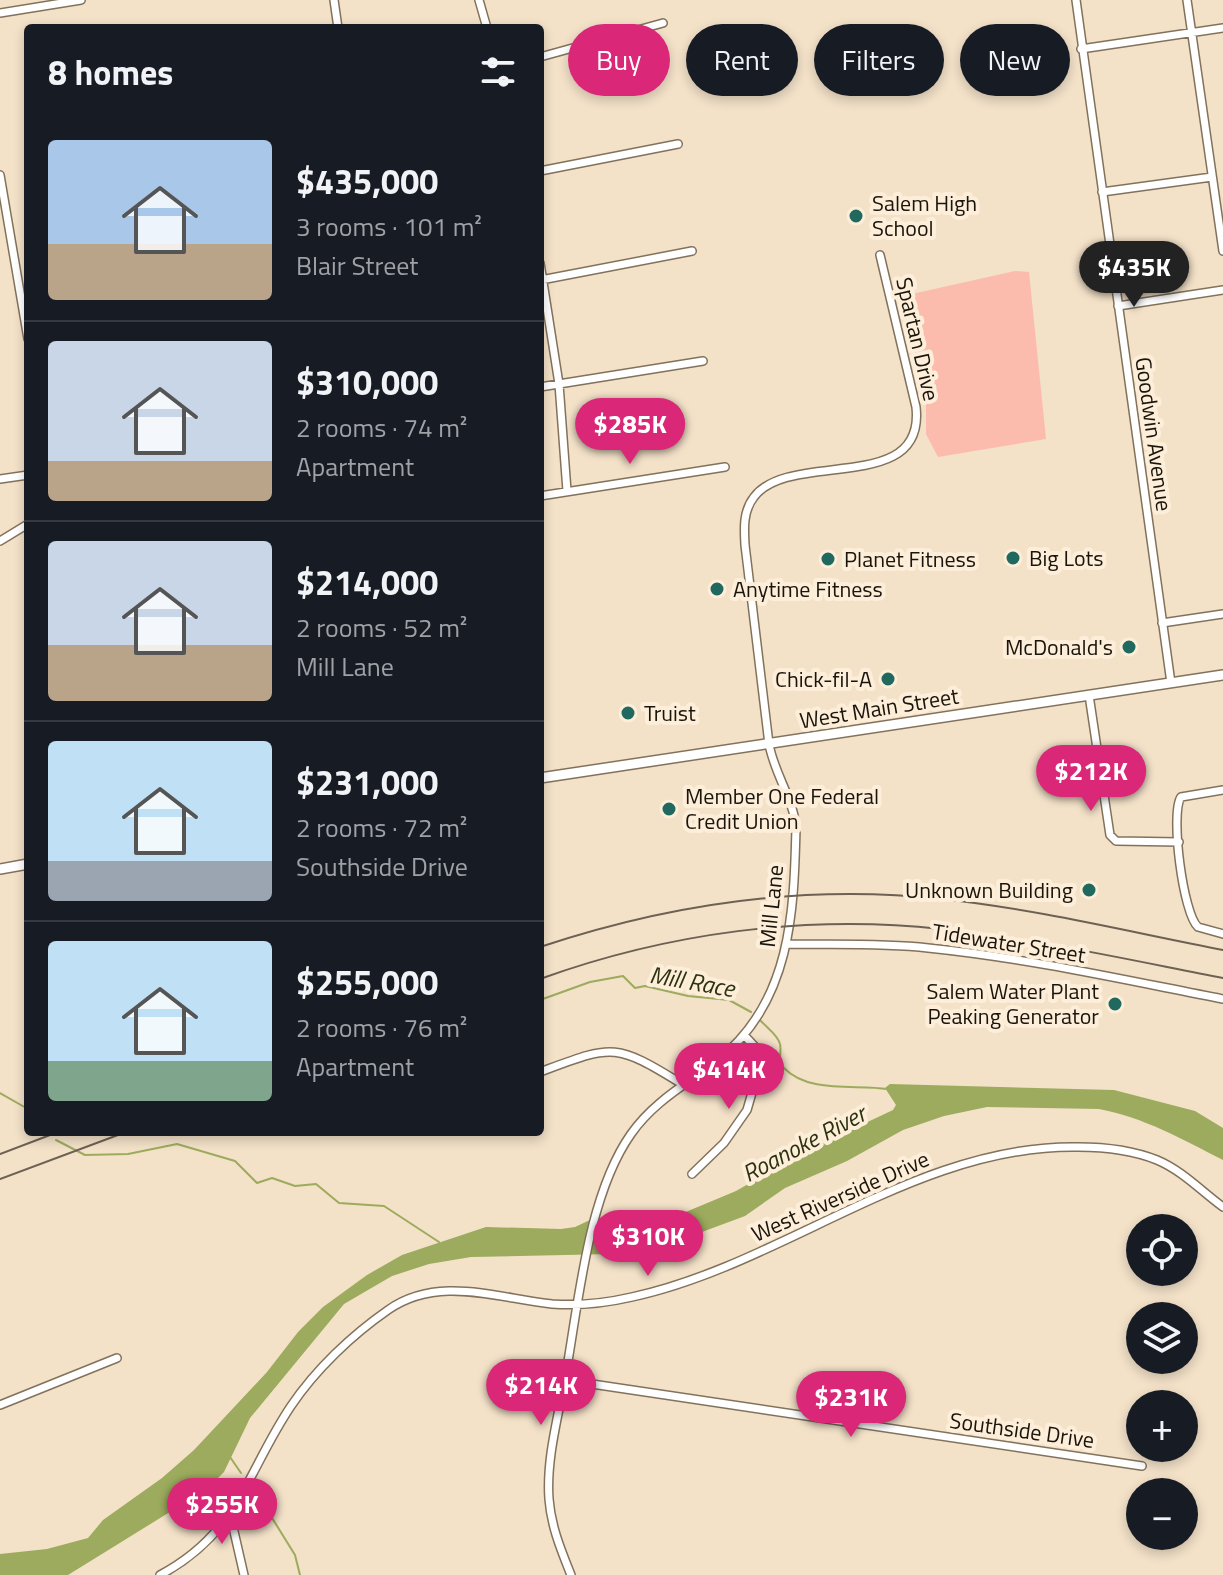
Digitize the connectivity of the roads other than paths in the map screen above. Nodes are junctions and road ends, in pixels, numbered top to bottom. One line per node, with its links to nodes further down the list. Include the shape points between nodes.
1 (81, 0): 6 (street)
2 (334, 0): 8 (street)
3 (479, 0): 9 (street)
4 (1076, 0): 12 (street, Goodwin Avenue)
5 (1187, 0): 11 (street)
6 (0, 13)
7 (663, 23): 13 (street)
8 (337, 24)
9 (486, 24)
10 (1223, 28): 11 (street)
11 (1192, 32): 12 (street); 17 (street)
12 (1081, 49): 18 (street, Goodwin Avenue)
13 (544, 56)
14 (678, 144): 15 (street)
15 (544, 170)
16 (0, 175): 19 (street)
17 (1212, 177): 18 (street); 22 (street)
18 (1102, 192): 27 (street, Goodwin Avenue)
19 (11, 244): 20 (street); 28 (street)
20 (0, 246)
21 (692, 251): 24 (street)
22 (1223, 251)
23 (880, 255): 44 (street, Spartan Drive, via 916,407 914,433 903,449 882,461 771,483 754,496 746,513 746,558)
24 (544, 280)
25 (1223, 290): 27 (street)
26 (544, 292): 30 (street)
27 (1118, 306): 40 (street, Goodwin Avenue)
28 (24, 317)
29 (703, 361): 30 (street)
30 (559, 384): 31 (street); 35 (street)
31 (544, 386)
32 (725, 467): 35 (street)
33 (24, 476): 34 (street)
34 (0, 479)
35 (567, 491): 36 (street)
36 (544, 495)
37 (24, 526): 38 (street)
38 (0, 541)
39 (1223, 614): 40 (street)
40 (1162, 623): 42 (street, Goodwin Avenue)
41 (1223, 675): 42 (main road, West Main Street)
42 (1171, 683): 43 (main road, West Main Street)
43 (1089, 695): 44 (main road, West Main Street); 47 (street, via 1110,835 1116,841)
44 (769, 744): 45 (main road, West Main Street); 51 (street, Mill Lane, via 796,827)
45 (544, 777)
46 (1223, 790): 47 (street, via 1179,799)
47 (1179, 842): 50 (street, via 1192,921)
48 (24, 865): 49 (main road)
49 (0, 869)
50 (1223, 934)
51 (787, 944): 52 (street, Tidewater Street, via 969,953); 53 (street, Mill Lane, via 774,988)
52 (1223, 999)
53 (744, 1035): 55 (street, Mill Lane); 56 (street, via 757,1049 760,1065 747,1110)
54 (544, 1070): 55 (street, via 612,1050)
55 (682, 1084): 58 (street, Mill Lane, via 652,1108 612,1168)
56 (692, 1174)
57 (1223, 1207): 58 (street, West Riverside Drive, via 1180,1173 1141,1155 1086,1147 1034,1149 943,1171 683,1283 632,1298)
58 (578, 1305): 60 (street, Mill Lane); 63 (street, West Riverside Drive, via 446,1290 400,1303 302,1390)
59 (117, 1358): 61 (street)
60 (565, 1380): 62 (street, Southside Drive); 66 (street, Mill Lane, via 549,1497)
61 (0, 1405)
62 (1142, 1466)
63 (230, 1514): 64 (street, West Riverside Drive, via 200,1549); 65 (street)
64 (160, 1575)
65 (244, 1575)
66 (571, 1575)

